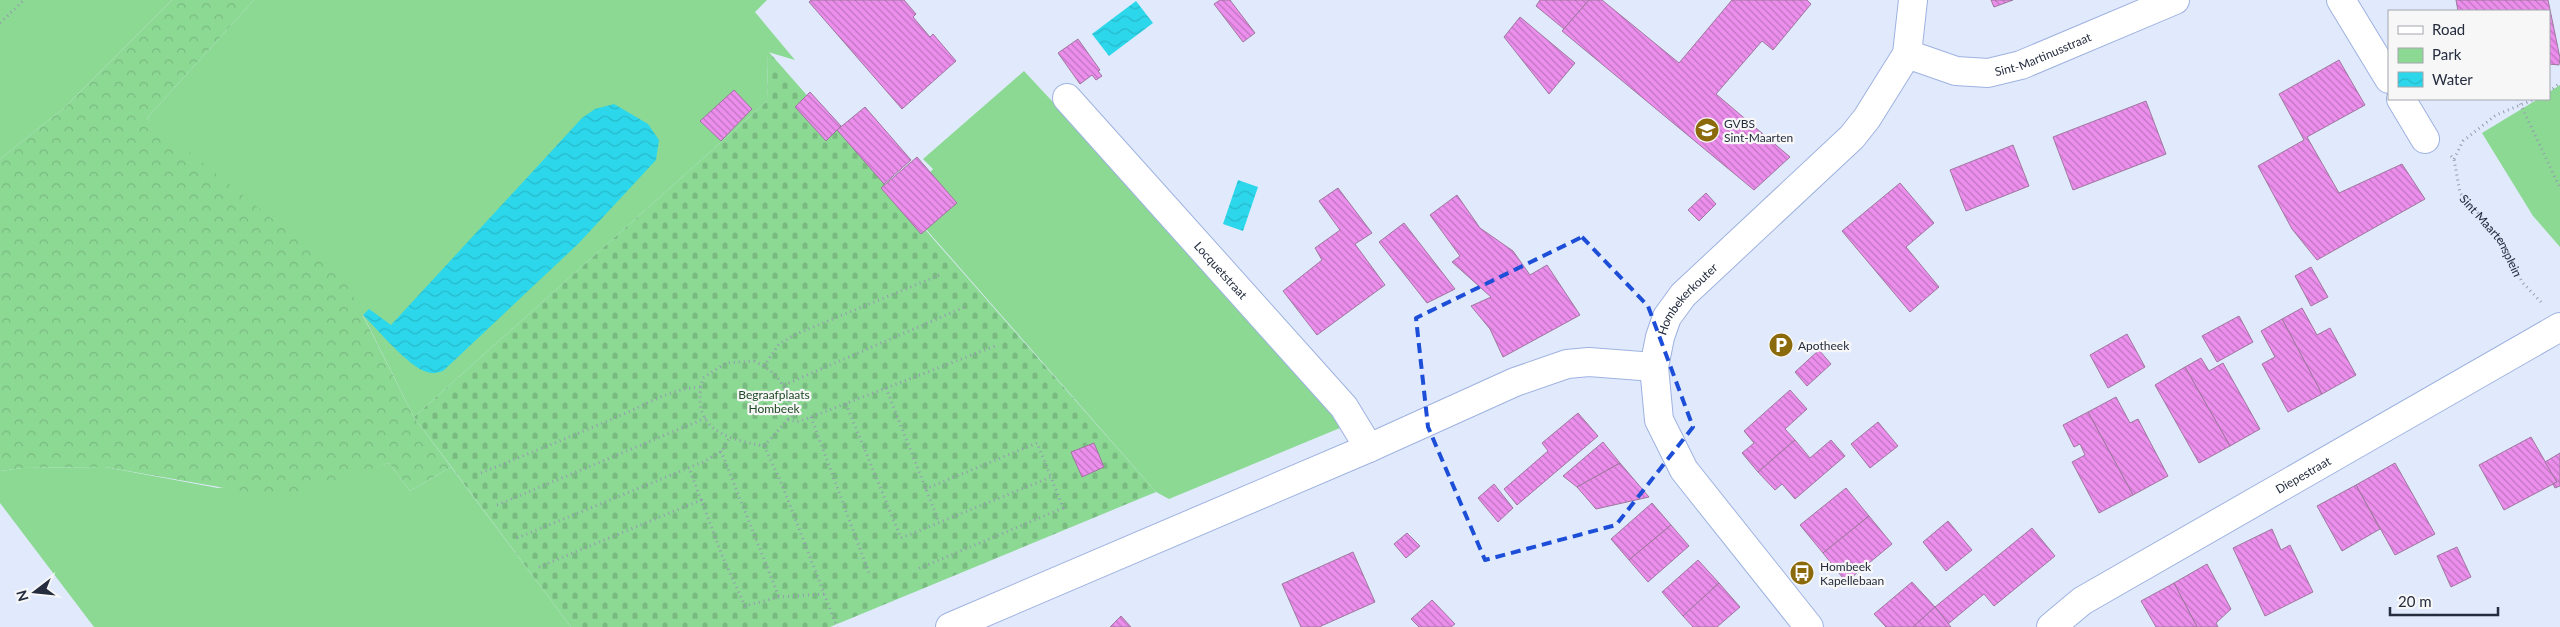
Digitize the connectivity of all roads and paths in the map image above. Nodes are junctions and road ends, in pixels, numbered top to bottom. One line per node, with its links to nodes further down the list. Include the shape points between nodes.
1 (24, 0): 5 (path)
2 (1913, 0): 6 (street, Hombekerkouter)
3 (2175, 0): 6 (street, Sint-Martinusstraat, via 2022,65 1988,73 1956,71)
4 (2341, 0): 7 (street)
5 (0, 23)
6 (1907, 54): 23 (street, Hombekerkouter, via 1852,137 1683,295 1667,317)
7 (2388, 77)
8 (2560, 83): 9 (path)
9 (2550, 91)
10 (1067, 98): 33 (street, Locquetstraat, via 1344,407)
11 (2401, 100): 15 (street)
12 (2518, 100): 14 (path)
13 (2534, 100): 14 (path)
14 (2520, 107): 16 (path, via 2496,116 2463,141); 17 (path)
15 (2425, 139): 16 (path)
16 (2454, 159): 20 (path, Sint Maartensplein, via 2460,193 2502,240 2522,282)
17 (2560, 188)
18 (942, 274): 22 (path, via 794,335 779,344)
19 (968, 306): 24 (path)
20 (2554, 318): 52 (street, Diepestraat, via 2082,601)
21 (995, 346): 26 (path)
22 (764, 366): 24 (path, via 772,369); 25 (path, via 754,361 726,363 703,378)
23 (1654, 367): 33 (street, via 1589,362 1567,364 1515,382); 51 (street, Hombekerkouter, via 1659,420 1684,470)
24 (784, 385): 30 (path, via 792,415)
25 (701, 387): 29 (path, via 698,396); 36 (path, via 683,388)
26 (886, 388): 27 (path); 38 (path)
27 (846, 404): 28 (path); 41 (path, via 901,538)
28 (811, 417): 30 (path, via 797,422); 45 (path)
29 (706, 418): 31 (path, via 716,432); 40 (path)
30 (788, 419): 32 (path)
31 (730, 438): 32 (path); 34 (path)
32 (764, 446): 46 (path, via 782,482)
33 (1369, 448): 48 (street)
34 (721, 451): 35 (path); 47 (path)
35 (689, 468): 39 (path); 42 (path)
36 (481, 472)
37 (1051, 476): 38 (path, via 1037,443); 41 (path); 44 (path, via 1063,508)
38 (925, 489): 41 (path)
39 (700, 499): 43 (path); 47 (path, via 745,606)
40 (497, 505)
41 (939, 522)
42 (517, 538)
43 (539, 567)
44 (918, 569)
45 (869, 573)
46 (826, 594): 47 (path); 49 (path)
47 (779, 597)
48 (1001, 618): 50 (street)
49 (837, 627)
50 (950, 627)
51 (1809, 627)
52 (2051, 627)

